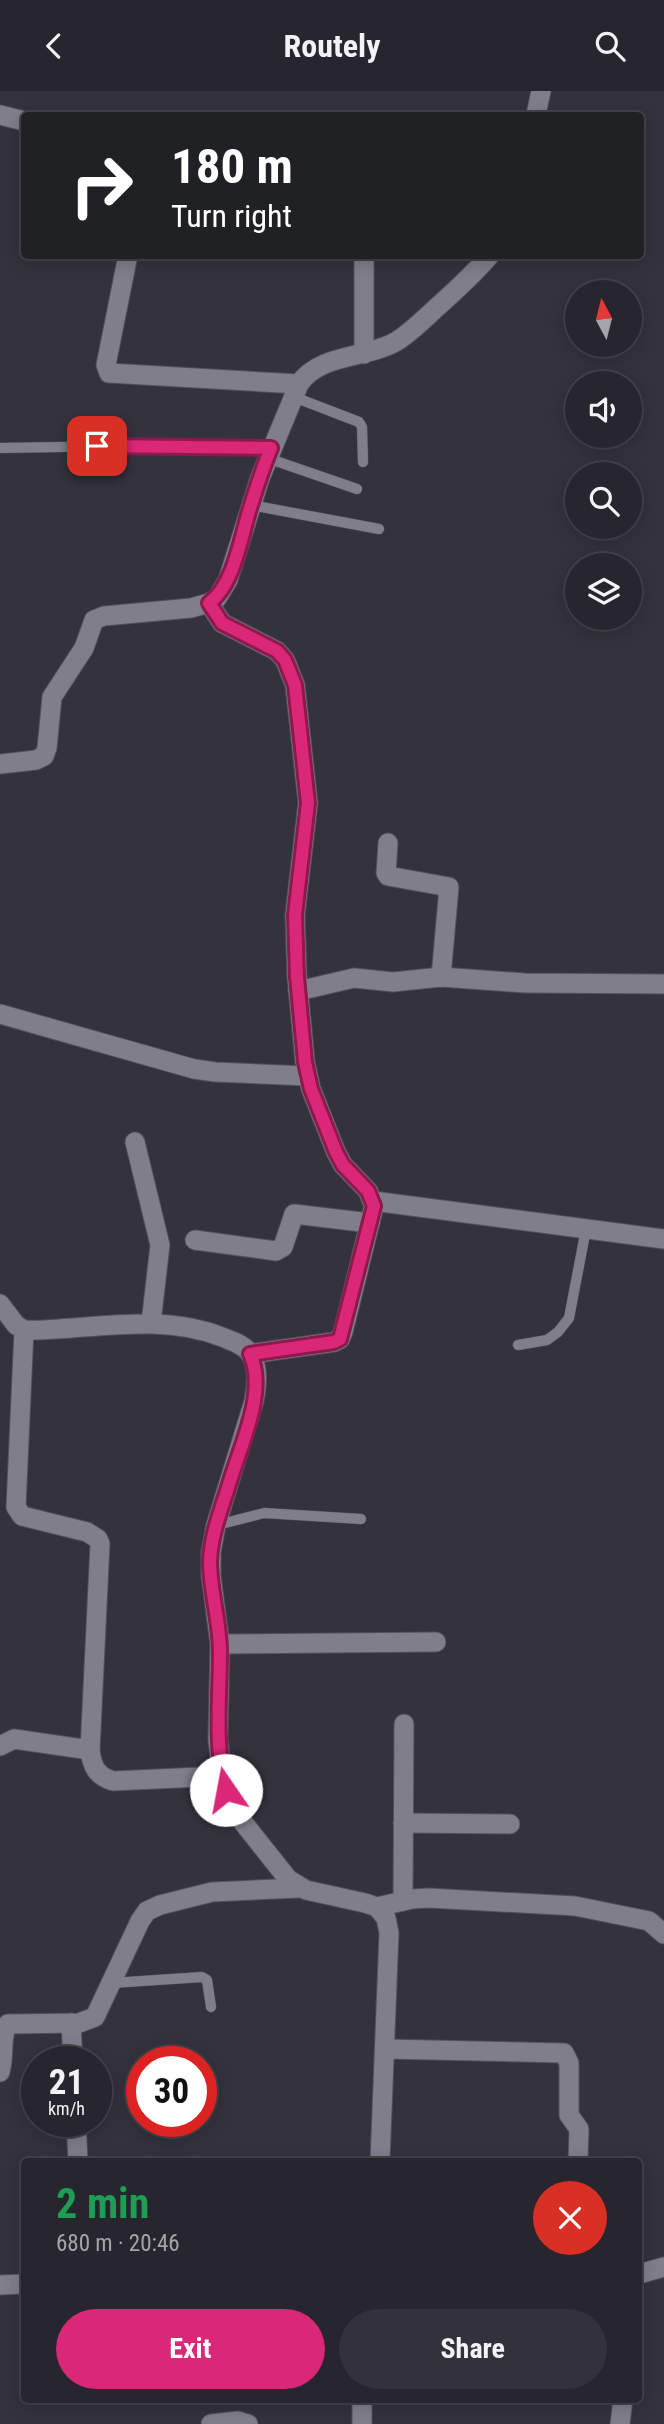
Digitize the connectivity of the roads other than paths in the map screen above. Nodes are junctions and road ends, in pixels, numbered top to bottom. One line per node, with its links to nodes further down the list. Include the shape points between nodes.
1 (541, 91): 2 (street)
2 (537, 112)
3 (0, 115): 4 (street)
4 (21, 120)
5 (127, 259): 9 (street, via 106,365 109,373)
6 (364, 259): 8 (street)
7 (485, 259): 8 (street, via 407,335)
8 (364, 354): 9 (street, via 315,368)
9 (297, 391): 11 (street); 12 (lane, via 361,424)
10 (0, 449): 11 (lane, via 110,446)
11 (269, 453): 13 (lane); 14 (street)
12 (363, 462)
13 (357, 489)
14 (251, 504): 15 (lane); 16 (street, via 228,580)
15 (379, 529)
16 (209, 603): 17 (street, via 94,620 83,648 52,697 44,757); 21 (street, via 222,623 277,651 295,685 308,811 296,891)
17 (0, 764)
18 (388, 843): 19 (street, via 388,876 449,887)
19 (440, 977): 20 (street); 21 (street, via 393,982 354,978)
20 (664, 984)
21 (298, 991): 23 (street)
22 (0, 1014): 23 (street, via 194,1069)
23 (307, 1076): 25 (street, via 336,1152)
24 (135, 1142): 31 (street, via 160,1245)
25 (373, 1201): 26 (street); 27 (street)
26 (370, 1223): 29 (street, via 294,1214 283,1248 276,1251); 34 (street, via 340,1339)
27 (586, 1229): 28 (street); 33 (lane, via 569,1318 547,1340)
28 (664, 1239)
29 (195, 1240)
30 (0, 1304): 32 (street)
31 (151, 1323): 32 (street); 34 (street, via 216,1334)
32 (24, 1330): 41 (street, via 16,1507 29,1519 93,1534 101,1550)
33 (518, 1345)
34 (250, 1354): 36 (street, via 256,1373 254,1401)
35 (361, 1519): 36 (lane, via 264,1513)
36 (216, 1525): 38 (street, via 210,1563)
37 (436, 1641): 38 (street)
38 (220, 1644): 42 (street)
39 (404, 1724): 43 (street)
40 (0, 1746): 41 (street, via 14,1739)
41 (90, 1750): 42 (street, via 95,1771 113,1781)
42 (222, 1776): 45 (street, via 238,1816)
43 (403, 1823): 44 (street); 46 (street)
44 (510, 1824)
45 (299, 1888): 47 (street); 49 (street, via 225,1890 153,1908 140,1921)
46 (403, 1901): 47 (street); 48 (street, via 429,1898 575,1906 643,1919)
47 (377, 1907): 53 (street, via 386,1918 389,1933)
48 (664, 1934)
49 (112, 1983): 50 (lane, via 202,1976 207,1980); 51 (street, via 95,2017)
50 (211, 2007)
51 (71, 2023): 52 (street); 54 (street, via 8,2024 0,2036)
52 (72, 2046)
53 (384, 2049): 57 (street); 58 (street, via 564,2053 569,2063 569,2115 579,2129)
54 (0, 2072)
55 (77, 2137): 56 (street)
56 (78, 2158)
57 (380, 2158)
58 (578, 2158)
59 (664, 2267): 60 (street)
60 (642, 2276)
61 (21, 2284): 62 (street)
62 (0, 2285)
63 (362, 2403): 67 (street)
64 (623, 2403): 68 (street)
65 (211, 2424): 66 (street)
66 (248, 2424)
67 (362, 2424)
68 (620, 2424)

